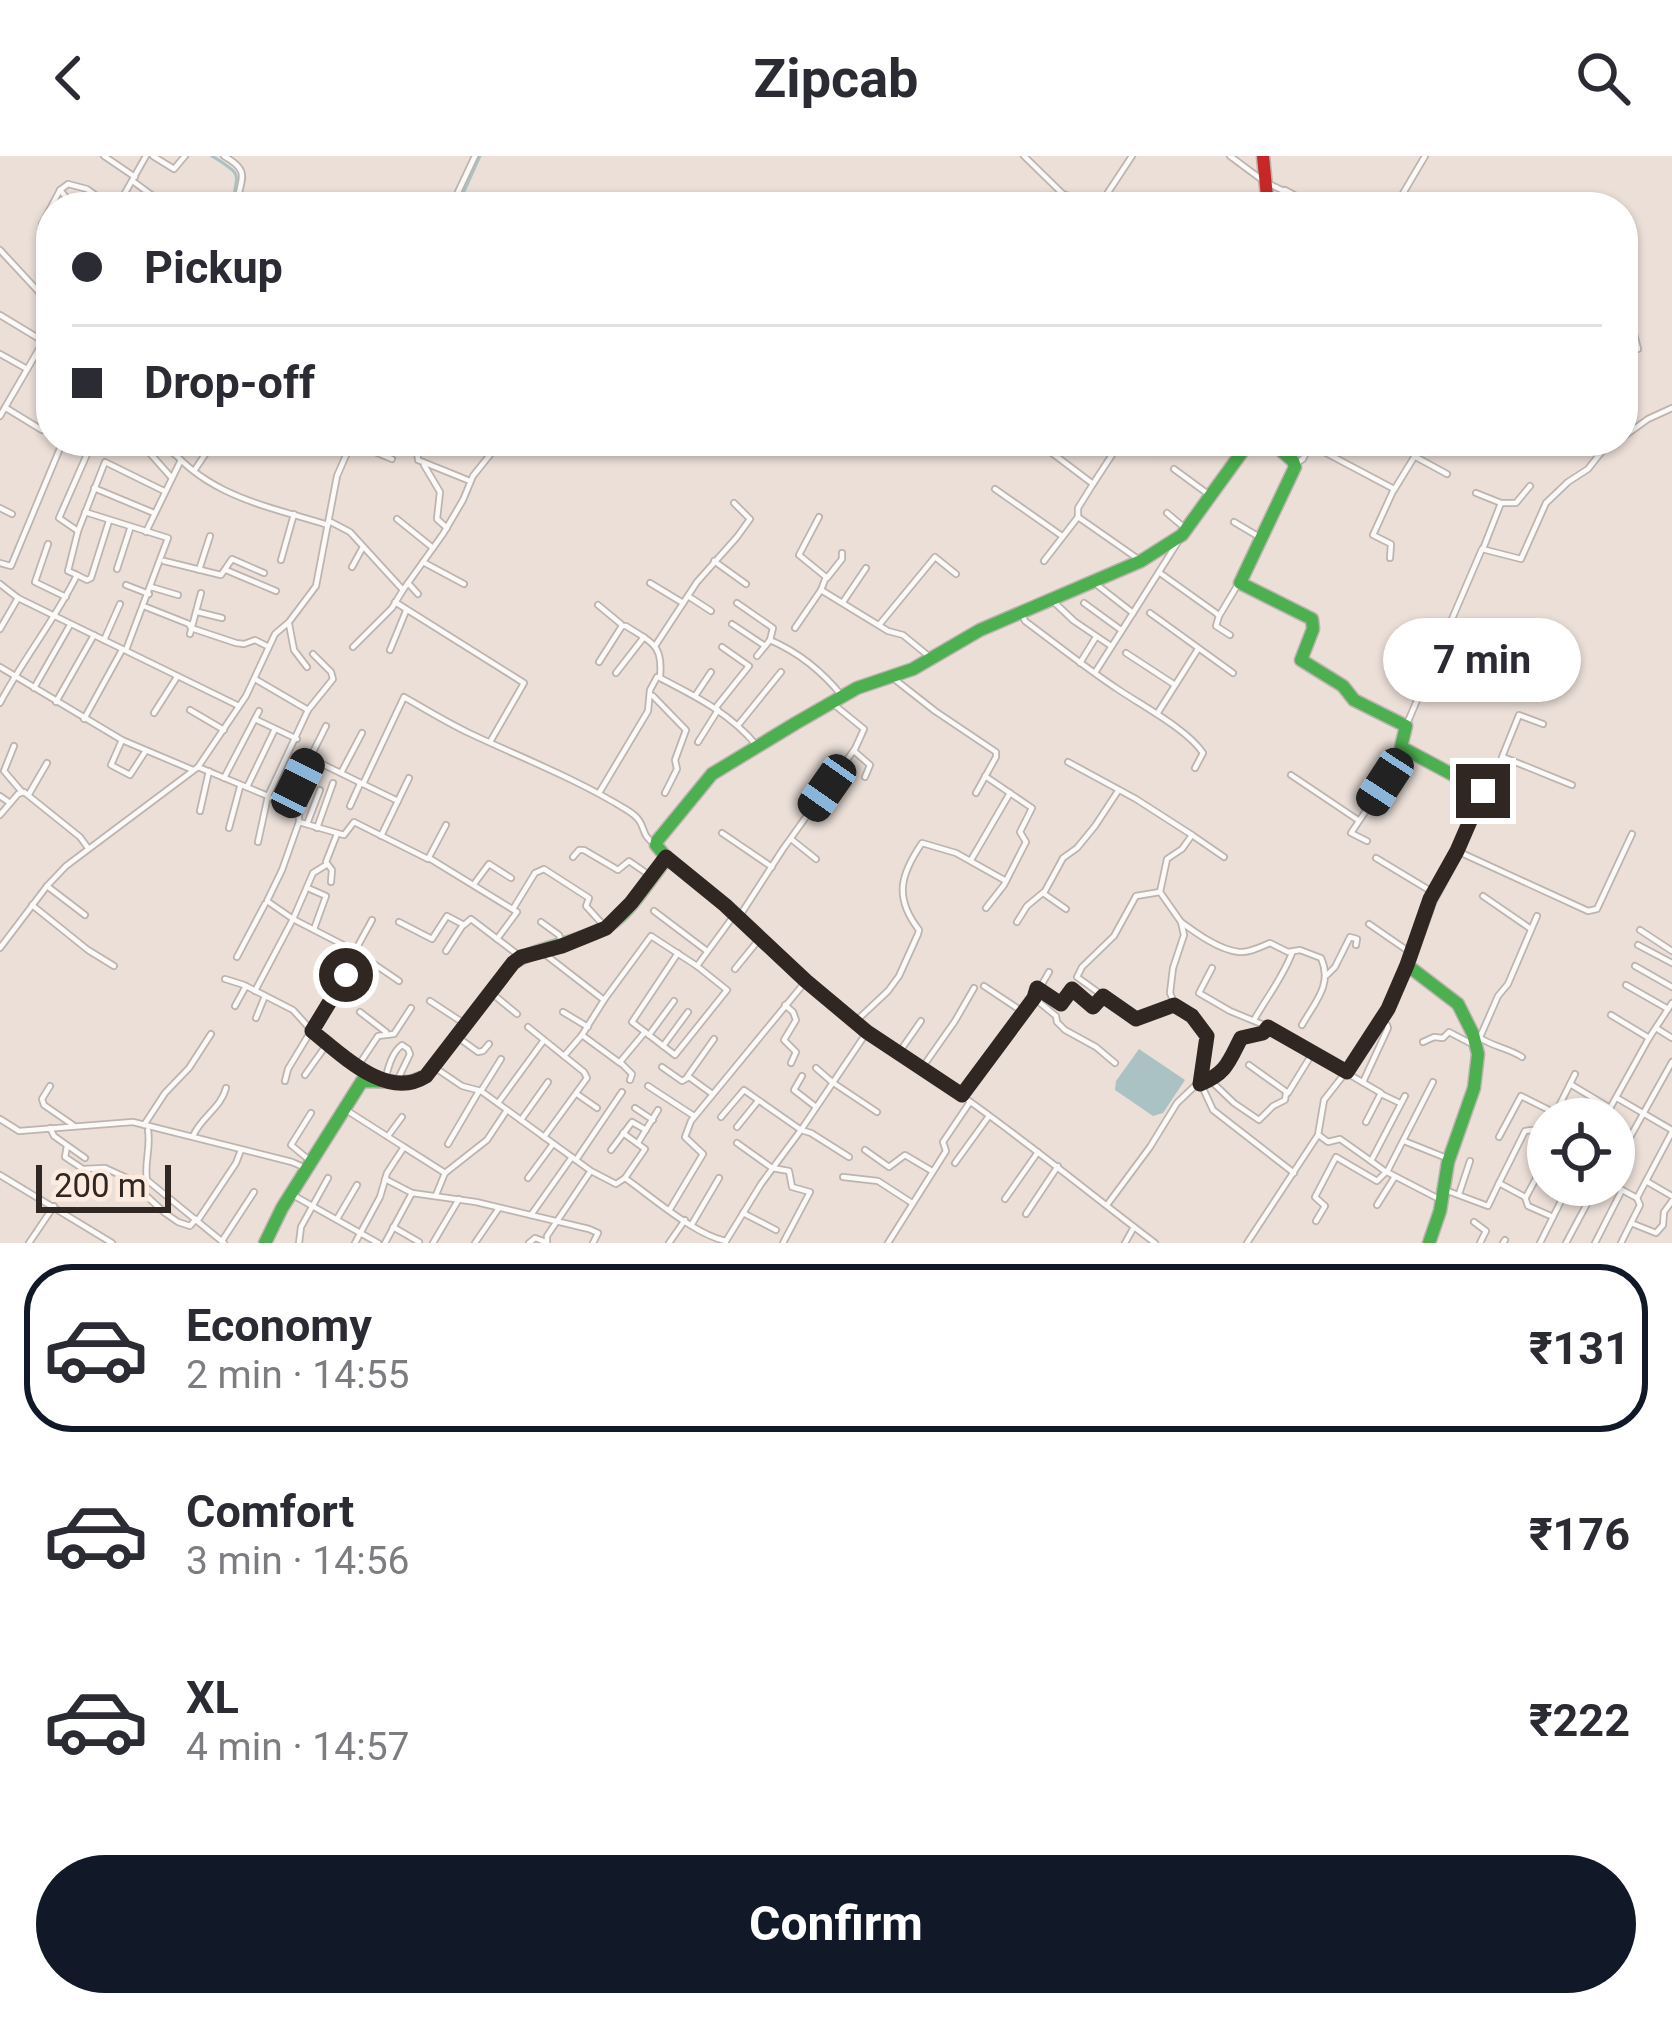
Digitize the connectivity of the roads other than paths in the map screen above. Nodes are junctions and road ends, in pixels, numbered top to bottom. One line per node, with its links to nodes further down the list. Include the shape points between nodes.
1 (104, 156): 11 (street)
2 (150, 156): 3 (street, via 174,170); 11 (street)
3 (185, 156)
4 (224, 156): 18 (street, via 242,172)
5 (475, 156): 19 (street)
6 (1024, 156): 20 (street)
7 (1132, 156): 21 (street)
8 (1230, 156): 12 (street)
9 (1263, 156): 12 (street)
10 (1425, 156): 23 (street)
11 (134, 179): 16 (street); 17 (street)
12 (1265, 182): 14 (street); 22 (street)
13 (60, 190): 15 (street, via 68,184)
14 (1284, 191)
15 (91, 192)
16 (125, 192)
17 (150, 192)
18 (241, 192)
19 (458, 192)
20 (1062, 192)
21 (1108, 192)
22 (1266, 192)
23 (1404, 192)
24 (0, 250): 25 (street)
25 (36, 291)
26 (0, 315): 27 (street)
27 (36, 337)
28 (36, 353): 30 (street)
29 (0, 354): 30 (street)
30 (27, 369): 32 (street)
31 (0, 393): 32 (street)
32 (10, 399): 33 (street)
33 (5, 407): 35 (street); 36 (street)
34 (1672, 408): 37 (street)
35 (0, 416)
36 (36, 426)
37 (1638, 426)
38 (57, 456): 106 (street, via 11,566)
39 (86, 456): 88 (street, via 59,518)
40 (152, 456): 62 (street)
41 (176, 456): 56 (street)
42 (204, 456): 60 (street)
43 (346, 456): 84 (street)
44 (383, 456): 55 (street)
45 (418, 456): 57 (street)
46 (489, 456): 63 (street)
47 (1055, 456): 64 (street)
48 (1112, 456): 64 (street)
49 (1239, 456): 71 (street)
50 (1286, 456): 58 (street)
51 (1304, 456): 58 (street)
52 (1333, 456): 69 (street)
53 (1414, 456): 61 (street); 69 (street)
54 (1598, 456): 97 (street, via 1546,503 1521,560)
55 (392, 459)
56 (180, 461): 60 (street); 62 (street)
57 (423, 463): 63 (street); 87 (street, via 440,492 436,519)
58 (1295, 464): 93 (street)
59 (1174, 470): 71 (street)
60 (193, 472): 79 (street, via 246,501)
61 (1447, 474)
62 (171, 477): 68 (street)
63 (470, 481): 87 (street)
64 (1094, 484): 81 (street)
65 (1530, 486): 73 (street, via 1516,503)
66 (94, 488): 68 (street, via 107,461); 75 (street); 76 (street)
67 (995, 489): 92 (street)
68 (164, 490): 76 (street)
69 (1394, 490): 99 (street, via 1373,534 1390,544)
70 (1476, 493): 73 (street)
71 (1211, 496): 90 (street)
72 (734, 503): 102 (street, via 750,519)
73 (1501, 503): 97 (street)
74 (0, 508): 78 (street)
75 (85, 512): 83 (street); 88 (street)
76 (154, 513): 89 (street)
77 (1167, 513): 90 (street)
78 (11, 514)
79 (294, 514): 84 (street); 101 (street)
80 (819, 517): 116 (street, via 799,555)
81 (1078, 517): 92 (street); 104 (street)
82 (397, 519): 96 (street)
83 (110, 521): 86 (street); 115 (street, via 91,578)
84 (329, 523): 95 (street, via 344,526); 153 (street, via 316,586)
85 (1234, 523): 93 (street)
86 (130, 528): 89 (street); 109 (street)
87 (447, 528): 96 (street)
88 (78, 531): 115 (street, via 68,571)
89 (146, 532): 100 (street, via 168,538)
90 (1184, 532): 104 (street); 113 (street)
91 (210, 536): 110 (street)
92 (1062, 536): 103 (street)
93 (1261, 538): 118 (street)
94 (48, 544): 133 (street, via 35,582)
95 (363, 547): 107 (street); 126 (street)
96 (433, 548): 105 (street)
97 (1483, 549): 212 (street)
98 (842, 553): 116 (street)
99 (1390, 558)
100 (162, 560): 110 (street); 125 (street)
101 (281, 560)
102 (714, 561): 124 (street); 132 (street)
103 (1044, 561)
104 (1141, 561): 117 (street)
105 (423, 562): 119 (street); 123 (street)
106 (0, 563)
107 (352, 567)
108 (866, 568): 137 (street)
109 (117, 569)
110 (199, 570): 111 (street)
111 (226, 570): 112 (street, via 232,559); 128 (street)
112 (264, 573)
113 (1160, 573): 148 (street); 151 (street)
114 (956, 574): 157 (street, via 935,556)
115 (77, 575): 133 (street)
116 (827, 578): 127 (street)
117 (1092, 581): 135 (street); 148 (street)
118 (1240, 581): 151 (street); 212 (street, via 1313,622 1300,657 1305,663)
119 (408, 583): 126 (street); 130 (street)
120 (650, 583): 138 (street)
121 (0, 584): 134 (street)
122 (126, 584): 125 (street)
123 (464, 584)
124 (746, 584)
125 (150, 590): 131 (street); 143 (street)
126 (403, 590): 136 (street)
127 (821, 590): 137 (street); 158 (street)
128 (275, 591)
129 (201, 593): 145 (street)
130 (418, 594)
131 (178, 595)
132 (688, 596): 138 (street); 146 (street)
133 (66, 597): 150 (street)
134 (18, 598): 150 (street); 159 (street)
135 (1051, 598): 147 (street); 164 (street)
136 (395, 602): 144 (street); 171 (street)
137 (843, 602): 157 (street)
138 (683, 603): 169 (street)
139 (736, 603): 167 (street, via 772,628)
140 (1084, 603): 160 (street)
141 (120, 604): 166 (street)
142 (598, 604): 156 (street)
143 (144, 606): 161 (street); 174 (street)
144 (406, 609): 175 (street); 218 (street, via 524,683)
145 (196, 611): 152 (street); 161 (street)
146 (711, 611)
147 (1021, 612): 179 (street); 181 (street)
148 (1133, 613): 160 (street)
149 (1150, 614): 173 (street)
150 (56, 616): 154 (street); 189 (street)
151 (1220, 616): 162 (street, via 1216,626)
152 (222, 618)
153 (289, 622): 168 (street); 183 (street, via 294,650)
154 (71, 623): 163 (street); 195 (street)
155 (732, 624): 167 (street)
156 (623, 626): 165 (street); 180 (street)
157 (880, 626): 179 (street)
158 (795, 628)
159 (0, 629)
160 (1121, 630): 170 (street)
161 (190, 631): 168 (street)
162 (1229, 634)
163 (94, 635): 166 (street); 198 (street)
164 (1096, 636): 170 (street); 181 (street)
165 (644, 637): 169 (street); 186 (street)
166 (104, 640): 174 (street)
167 (768, 643): 178 (street); 197 (street, via 813,665)
168 (267, 646): 193 (street)
169 (656, 646): 191 (street, via 663,662)
170 (1111, 646): 187 (street)
171 (353, 647)
172 (722, 647): 201 (street, via 749,666)
173 (1198, 649): 188 (street); 194 (street)
174 (124, 650): 190 (street); 207 (street)
175 (390, 650)
176 (1126, 652): 194 (street)
177 (314, 654): 203 (street, via 333,680)
178 (757, 656)
179 (931, 658): 192 (street)
180 (598, 662)
181 (1080, 663): 187 (street)
182 (0, 667): 189 (street)
183 (308, 668)
184 (712, 671): 196 (street)
185 (781, 672): 209 (street)
186 (616, 673)
187 (1094, 673): 206 (street)
188 (1233, 673)
189 (14, 676): 195 (street); 199 (street)
190 (177, 676): 200 (street); 205 (street)
191 (657, 677): 196 (street); 245 (street, via 648,711); 246 (street, via 652,696 686,730)
192 (893, 678): 197 (street); 234 (street, via 996,752)
193 (255, 679): 200 (street); 203 (street)
194 (1175, 685): 206 (street)
195 (34, 688): 198 (street)
196 (695, 695): 201 (street)
197 (837, 700): 221 (street); 223 (street, via 864,729)
198 (56, 701): 207 (street)
199 (0, 704)
200 (239, 706): 214 (street)
201 (717, 709): 209 (street); 219 (street)
202 (190, 710): 214 (street)
203 (308, 710): 216 (street)
204 (259, 711): 208 (street)
205 (154, 712)
206 (1157, 713): 230 (street, via 1203,750)
207 (84, 718): 217 (street)
208 (255, 719): 213 (street); 236 (street)
209 (739, 724): 221 (street)
210 (1543, 724): 226 (street, via 1519,715)
211 (326, 726): 225 (street)
212 (1406, 726): 222 (street)
213 (275, 729): 216 (street); 241 (street)
214 (224, 730): 229 (street)
215 (362, 733): 232 (street)
216 (297, 739): 251 (street)
217 (122, 740): 224 (street); 224 (street, via 111,765 128,776)
218 (490, 742): 239 (street, via 404,697); 245 (street)
219 (698, 742)
220 (14, 746): 244 (street, via 4,771)
221 (757, 746): 272 (street, via 708,777)
222 (1400, 746): 248 (street); 258 (street)
223 (854, 750): 235 (street, via 870,765); 269 (street)
224 (146, 751): 229 (street)
225 (310, 758): 232 (street); 255 (street)
226 (1502, 758): 240 (street); 248 (street)
227 (1068, 762): 243 (street)
228 (47, 763): 244 (street)
229 (196, 768): 231 (street); 273 (street)
230 (1195, 768)
231 (209, 771): 236 (street); 256 (street)
232 (341, 773): 239 (street)
233 (1292, 775): 258 (street)
234 (985, 776): 247 (street); 249 (street)
235 (865, 777)
236 (224, 778): 241 (street)
237 (409, 778): 252 (street)
238 (333, 783): 262 (street)
239 (362, 784): 252 (street); 254 (street)
240 (1572, 785)
241 (244, 786): 251 (street); 263 (street)
242 (320, 790): 260 (street)
243 (1118, 791): 268 (street); 292 (street)
244 (25, 793): 253 (street); 273 (street)
245 (599, 793): 272 (street, via 640,819)
246 (665, 793)
247 (976, 793)
248 (1483, 793): 274 (street)
249 (1011, 794): 281 (street); 286 (street, via 1032,808)
250 (0, 796): 253 (street)
251 (268, 796): 255 (street); 271 (street)
252 (398, 801): 267 (street)
253 (10, 803): 257 (street)
254 (350, 806)
255 (285, 808): 259 (street)
256 (200, 811)
257 (0, 815)
258 (1358, 820): 270 (street, via 1351,833)
259 (299, 822): 260 (street); 295 (street)
260 (307, 824): 262 (street)
261 (446, 826): 278 (street)
262 (316, 827): 265 (street)
263 (229, 828)
264 (722, 833): 283 (street)
265 (337, 834): 267 (street, via 354,822); 282 (street)
266 (1632, 835): 274 (street, via 1600,905 1588,911)
267 (382, 836): 278 (street)
268 (1192, 836): 275 (street); 291 (street, via 1168,857)
269 (791, 839): 280 (street); 283 (street)
270 (1367, 841)
271 (258, 842)
272 (656, 845): 277 (street)
273 (88, 848): 289 (street)
274 (1457, 851): 293 (street)
275 (1224, 856)
276 (573, 857): 284 (street, via 584,850 618,870 629,860)
277 (666, 857): 284 (street); 302 (street)
278 (429, 858): 288 (street)
279 (1376, 858): 293 (street)
280 (816, 860)
281 (971, 860): 286 (street); 372 (street, via 922,843 902,878 904,909 918,934 888,992)
282 (326, 866): 287 (street); 290 (street, via 313,872)
283 (772, 868): 302 (street)
284 (652, 877): 312 (street)
285 (511, 878): 288 (street, via 489,864)
286 (1006, 881): 297 (street)
287 (332, 882)
288 (474, 884): 298 (street)
289 (47, 886): 296 (street); 301 (street)
290 (308, 888): 304 (street); 313 (street, via 326,896)
291 (1160, 892): 309 (street); 353 (street, via 1136,896 1114,936 1082,967 1077,977)
292 (1042, 893): 299 (street); 308 (street)
293 (1434, 893): 332 (street)
294 (1483, 896): 314 (street)
295 (267, 902): 304 (street); 330 (street)
296 (32, 905): 317 (street); 334 (street)
297 (986, 908)
298 (513, 909): 312 (street, via 544,869 589,898 586,907); 318 (street)
299 (1066, 909)
300 (654, 911): 325 (street)
301 (85, 915)
302 (737, 915): 316 (street); 325 (street)
303 (1538, 916): 314 (street)
304 (293, 919): 313 (street); 350 (street)
305 (372, 920): 328 (street)
306 (399, 922): 311 (street, via 430,939 447,916)
307 (541, 922): 321 (street)
308 (1017, 922)
309 (1181, 922): 327 (street, via 1238,952 1270,943); 359 (street)
310 (1370, 924): 332 (street)
311 (463, 925): 318 (street, via 472,920); 323 (street)
312 (606, 928): 321 (street)
313 (314, 929): 328 (street)
314 (1531, 929): 391 (street)
315 (1640, 930): 326 (street)
316 (761, 937): 338 (street); 343 (street)
317 (3, 938): 322 (street)
318 (497, 939): 331 (street)
319 (1356, 945): 340 (street, via 1350,936)
320 (1638, 945): 333 (street)
321 (562, 946): 324 (street)
322 (0, 948)
323 (446, 951)
324 (541, 951): 331 (street); 355 (street)
325 (707, 951): 335 (street)
326 (1672, 951)
327 (1292, 952): 340 (street, via 1321,958); 370 (street)
328 (357, 953): 342 (street); 380 (street)
329 (678, 953): 335 (street); 355 (street, via 651,936); 382 (street, via 632,1022)
330 (237, 957)
331 (521, 957): 351 (street)
332 (1409, 959): 371 (street); 391 (street, via 1455,1000)
333 (1672, 963)
334 (114, 966)
335 (697, 966): 395 (street, via 727,990 677,1055)
336 (1635, 966): 347 (street)
337 (1212, 968): 370 (street, via 1198,992)
338 (735, 969)
339 (1049, 972): 349 (street)
340 (1327, 976): 375 (street)
341 (225, 979): 345 (street)
342 (398, 981)
343 (806, 981): 358 (street); 372 (street)
344 (1626, 985): 361 (street)
345 (246, 986): 350 (street); 360 (street)
346 (984, 986): 366 (street)
347 (1672, 987)
348 (974, 988): 410 (street)
349 (1037, 988): 353 (street, via 1061,1004 1072,989 1093,1007); 354 (street)
350 (255, 991): 352 (street)
351 (490, 991): 367 (street); 374 (street)
352 (265, 996): 369 (street); 380 (street)
353 (1103, 996): 359 (street, via 1136,1019)
354 (1034, 998): 366 (street); 404 (street)
355 (604, 1000): 377 (street)
356 (430, 1001): 374 (street)
357 (674, 1001): 382 (street)
358 (784, 1005): 403 (street, via 796,1020 784,1040 796,1052); 433 (street)
359 (1174, 1005): 424 (street, via 1207,1036)
360 (235, 1006)
361 (1670, 1006): 379 (street)
362 (411, 1008): 385 (street)
363 (360, 1012): 385 (street)
364 (563, 1012): 377 (street)
365 (688, 1012): 395 (street)
366 (1022, 1012): 435 (street)
367 (517, 1014)
368 (1611, 1015): 388 (street)
369 (256, 1018)
370 (1254, 1020): 378 (street)
371 (1381, 1021): 411 (street); 422 (street, via 1388,1029)
372 (855, 1022): 381 (street)
373 (921, 1022): 396 (street)
374 (465, 1024): 386 (street)
375 (1302, 1025)
376 (528, 1027): 390 (street)
377 (588, 1027): 384 (street)
378 (1268, 1027): 397 (street); 418 (street, via 1241,1038 1234,1059)
379 (1656, 1028): 387 (street); 388 (street)
380 (312, 1031): 393 (street); 419 (street)
381 (867, 1032): 396 (street); 421 (street)
382 (647, 1033): 395 (street); 402 (street)
383 (211, 1034): 464 (street)
384 (582, 1035): 398 (street); 402 (street)
385 (390, 1036): 406 (street, via 378,1036)
386 (456, 1036): 394 (street, via 478,1052); 407 (street)
387 (1672, 1037)
388 (1649, 1038): 439 (street)
389 (714, 1039): 416 (street)
390 (544, 1040): 398 (street); 443 (street)
391 (1479, 1041): 392 (street, via 1449,1032); 399 (street); 492 (street, via 1476,1086)
392 (1423, 1042)
393 (328, 1044): 406 (street); 413 (street)
394 (488, 1044)
395 (663, 1046)
396 (898, 1054): 410 (street)
397 (1312, 1054): 411 (street); 432 (street)
398 (564, 1056): 431 (street, via 586,1075)
399 (1522, 1057)
400 (501, 1060): 429 (street)
401 (1672, 1062): 454 (street)
402 (620, 1063): 417 (street)
403 (791, 1063)
404 (1115, 1063)
405 (1249, 1065): 432 (street)
406 (358, 1066): 415 (street)
407 (433, 1066): 415 (street, via 411,1084); 429 (street)
408 (662, 1066): 416 (street)
409 (816, 1068): 421 (street)
410 (922, 1068): 435 (street)
411 (1347, 1072): 422 (street); 473 (street, via 1324,1100)
412 (1575, 1074): 425 (street)
413 (305, 1075)
414 (802, 1076): 448 (street, via 794,1090)
415 (388, 1077): 445 (street, via 362,1081)
416 (687, 1077): 433 (street)
417 (630, 1079)
418 (1210, 1080): 424 (street); 432 (street, via 1259,1120)
419 (285, 1081)
420 (548, 1082): 460 (street)
421 (832, 1082): 448 (street); 453 (street)
422 (1363, 1082): 434 (street)
423 (1433, 1082): 478 (street)
424 (1200, 1083): 502 (street, via 1213,1110); 526 (street, via 1177,1103)
425 (1570, 1084): 437 (street); 438 (street)
426 (50, 1086): 463 (street, via 44,1105)
427 (648, 1086): 455 (street)
428 (226, 1088): 476 (street)
429 (480, 1091): 443 (street); 481 (street)
430 (622, 1092): 491 (street)
431 (576, 1093): 446 (street); 475 (street)
432 (1286, 1093)
433 (711, 1094): 455 (street)
434 (1382, 1094): 444 (street); 462 (street)
435 (962, 1095): 442 (street)
436 (1405, 1096): 444 (street)
437 (1563, 1098)
438 (1593, 1098)
439 (1617, 1098)
440 (1527, 1099): 477 (street, via 1520,1096)
441 (758, 1101): 458 (street, via 742,1090); 465 (street); 468 (street)
442 (970, 1102): 456 (street); 500 (street)
443 (498, 1103): 450 (street)
444 (1400, 1103): 493 (street)
445 (344, 1108): 474 (street); 496 (street)
446 (597, 1108)
447 (635, 1108): 461 (street)
448 (816, 1108): 468 (street)
449 (1635, 1109): 454 (street)
450 (507, 1110): 460 (street); 503 (street, via 487,1140)
451 (658, 1110): 461 (street)
452 (311, 1112): 496 (street, via 291,1145)
453 (877, 1112)
454 (1644, 1114): 470 (street); 471 (street)
455 (694, 1116): 534 (street, via 684,1135 703,1154)
456 (989, 1116): 488 (street); 495 (street)
457 (402, 1117): 474 (street)
458 (721, 1118)
459 (0, 1119): 466 (street, via 19,1131)
460 (521, 1120): 475 (street)
461 (652, 1120): 467 (street)
462 (1366, 1122)
463 (73, 1125): 464 (street); 466 (street)
464 (145, 1126): 476 (street); 540 (street, via 147,1180)
465 (737, 1127)
466 (50, 1128): 483 (street)
467 (646, 1130): 472 (street, via 632,1122); 479 (street)
468 (801, 1130): 489 (street); 498 (street)
469 (1527, 1130): 513 (street)
470 (1635, 1130)
471 (1672, 1131): 512 (street)
472 (623, 1133): 479 (street); 486 (street)
473 (1318, 1135): 493 (street, via 1340,1139); 502 (street)
474 (388, 1136): 484 (street)
475 (544, 1137): 482 (street)
476 (193, 1138): 485 (street)
477 (1499, 1138)
478 (1404, 1141): 492 (street); 501 (street)
479 (638, 1142): 507 (street, via 645,1149)
480 (737, 1143): 498 (street)
481 (448, 1144)
482 (553, 1144): 491 (street); 506 (street)
483 (67, 1146): 490 (street); 540 (street, via 65,1156 80,1168 116,1172 172,1219 188,1226)
484 (404, 1146): 503 (street); 511 (street)
485 (241, 1150): 496 (street); 540 (street)
486 (611, 1150)
487 (865, 1150): 500 (street, via 889,1167 905,1155)
488 (1038, 1152): 497 (street); 524 (street)
489 (849, 1156)
490 (85, 1158)
491 (574, 1158): 499 (street); 537 (street)
492 (1449, 1159): 518 (street)
493 (1371, 1161): 501 (street)
494 (1470, 1161): 518 (street)
495 (955, 1163)
496 (310, 1166): 517 (street)
497 (1058, 1166): 526 (street); 536 (street)
498 (772, 1168): 535 (street); 565 (street, via 789,1171 792,1187 811,1194)
499 (591, 1171): 507 (street, via 616,1184); 541 (street)
500 (932, 1171): 525 (street)
501 (1386, 1171): 510 (street); 542 (street, via 1378,1181 1336,1157 1315,1198 1325,1206)
502 (1294, 1172): 569 (street)
503 (445, 1173): 519 (street)
504 (0, 1174): 528 (street)
505 (328, 1178): 529 (street)
506 (528, 1178)
507 (626, 1178): 534 (street)
508 (719, 1178): 543 (street)
509 (843, 1178): 525 (street, via 884,1183)
510 (1394, 1178): 518 (street); 527 (street)
511 (385, 1179): 516 (street); 549 (street)
512 (1646, 1181): 521 (street); 522 (street)
513 (1499, 1184): 518 (street, via 1488,1206); 520 (street)
514 (357, 1185): 539 (street)
515 (254, 1192): 550 (street)
516 (412, 1192): 519 (street); 546 (street)
517 (291, 1194): 529 (street); 556 (street)
518 (1449, 1195): 570 (street)
519 (436, 1196): 523 (street)
520 (1526, 1197): 538 (street, via 1526,1205)
521 (1637, 1198): 545 (street)
522 (1672, 1198): 545 (street, via 1658,1232)
523 (459, 1199): 533 (street); 560 (street)
524 (1005, 1199)
525 (912, 1203): 566 (street)
526 (1107, 1205): 547 (street)
527 (1377, 1205)
528 (54, 1206): 554 (street); 555 (street)
529 (312, 1206): 539 (street); 557 (street)
530 (1558, 1206): 538 (street)
531 (1586, 1206): 573 (street)
532 (1614, 1206): 574 (street)
533 (499, 1208): 537 (street); 561 (street)
534 (670, 1209): 543 (street)
535 (743, 1213): 548 (street); 553 (street)
536 (1026, 1214)
537 (531, 1215): 541 (street)
538 (1553, 1217): 572 (street)
539 (337, 1219): 549 (street)
540 (197, 1220): 550 (street)
541 (557, 1221): 552 (street); 563 (street, via 596,1231)
542 (1316, 1221)
543 (688, 1222): 553 (street); 564 (street)
544 (1474, 1222): 571 (street, via 1486,1230)
545 (1631, 1223): 575 (street)
546 (393, 1227): 551 (street); 559 (street)
547 (1134, 1227): 567 (street); 568 (street)
548 (776, 1230)
549 (361, 1232): 558 (street); 559 (street)
550 (223, 1242)
551 (419, 1242)
552 (546, 1242): 562 (street)
553 (726, 1242)
554 (29, 1243)
555 (112, 1243)
556 (265, 1243)
557 (299, 1243)
558 (355, 1243)
559 (382, 1243)
560 (433, 1243)
561 (476, 1243)
562 (530, 1243)
563 (593, 1243)
564 (669, 1243)
565 (783, 1243)
566 (888, 1243)
567 (1125, 1243)
568 (1155, 1243)
569 (1247, 1243)
570 (1429, 1243)
571 (1480, 1243)
572 (1540, 1243)
573 (1567, 1243)
574 (1595, 1243)
575 (1621, 1243)

